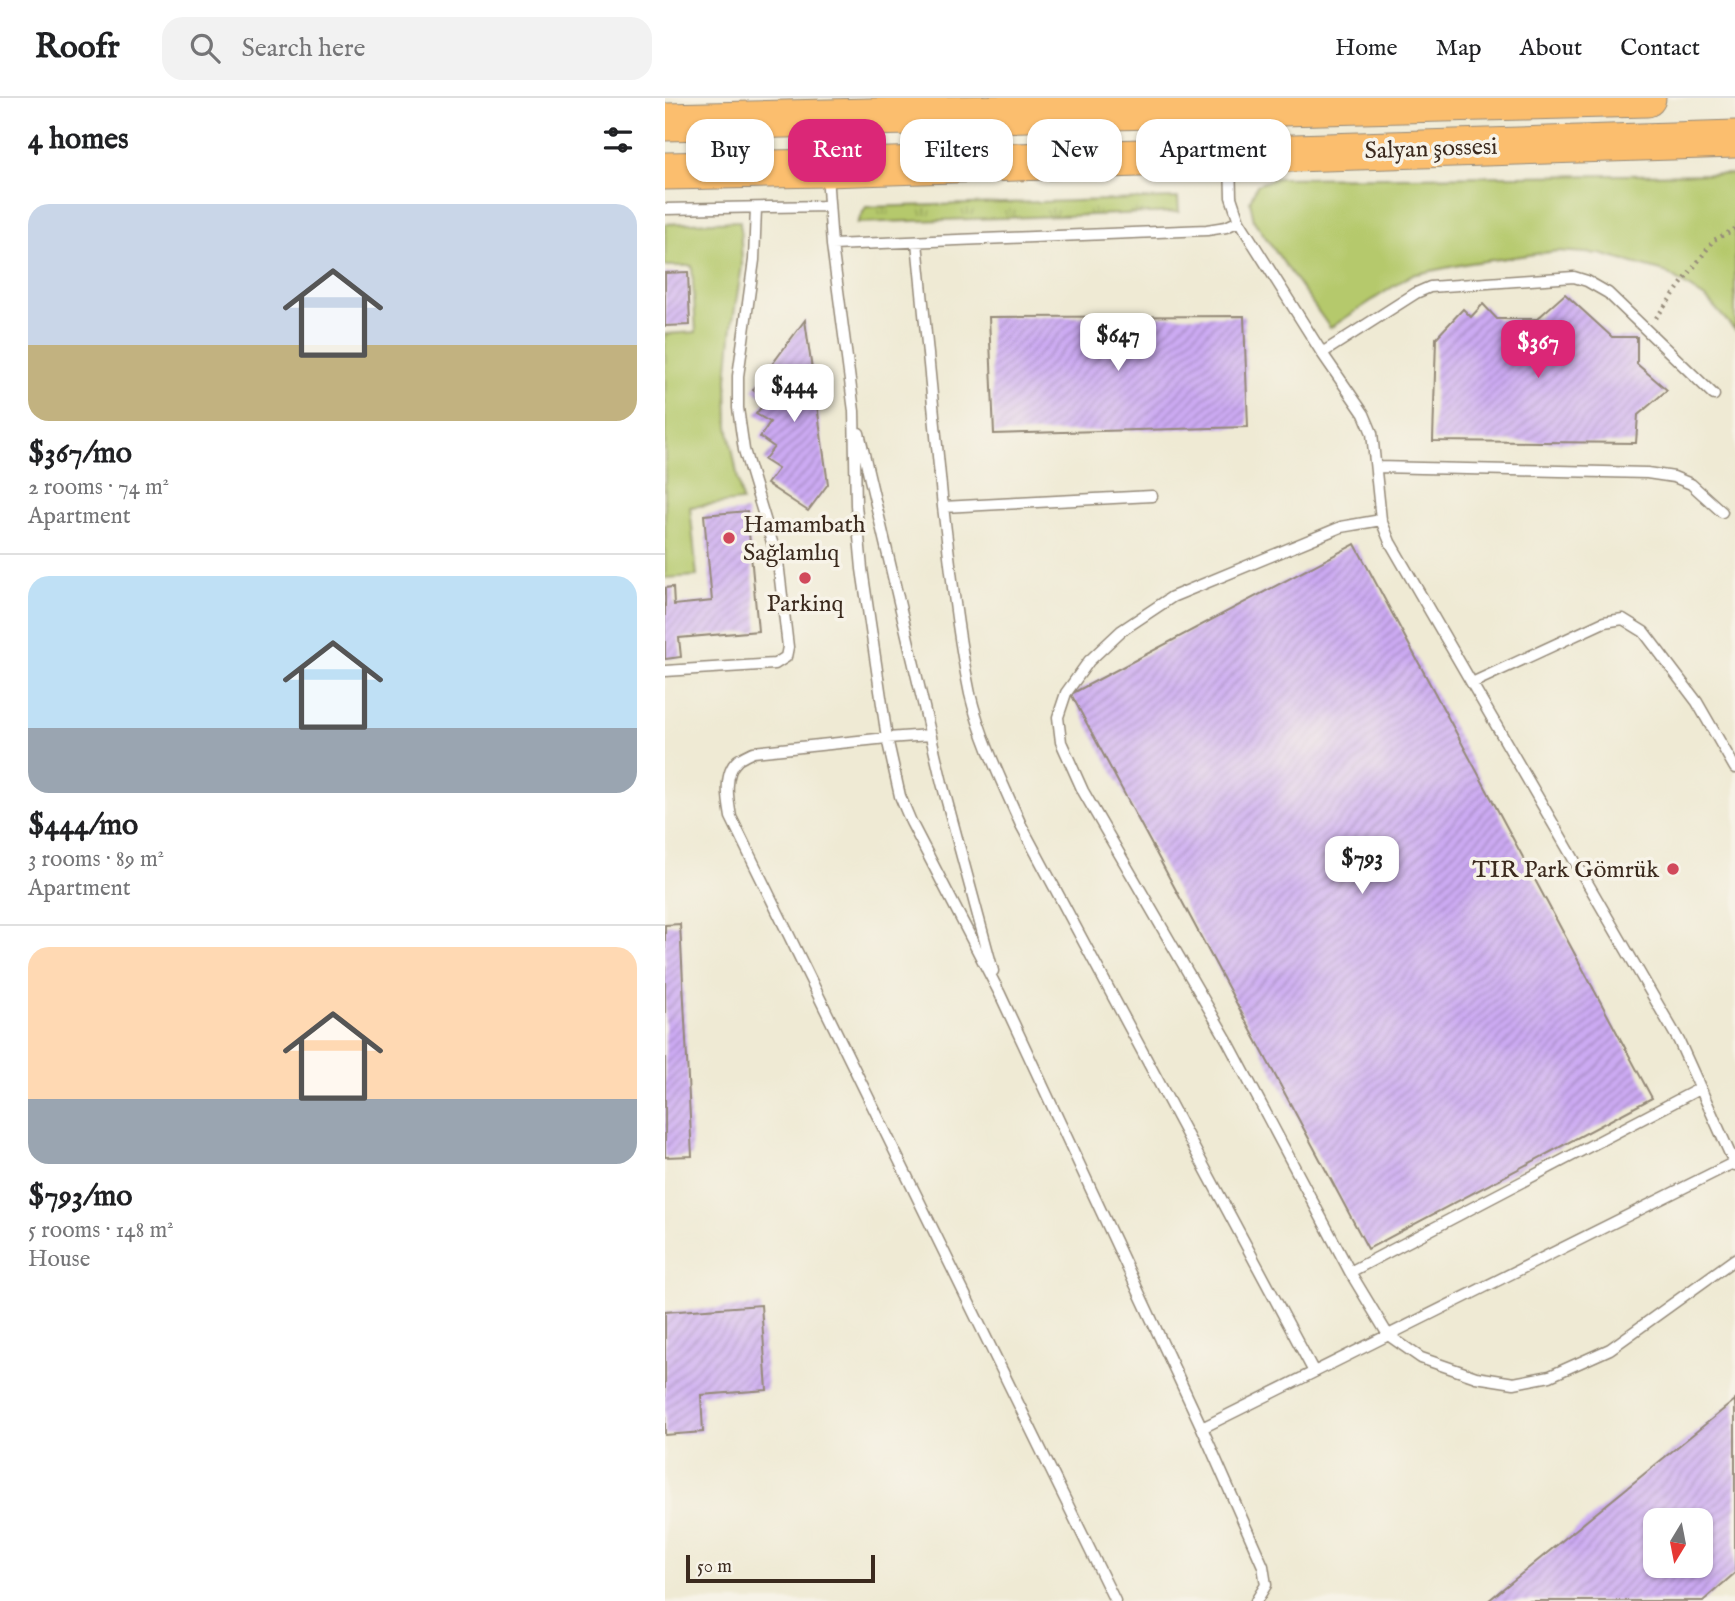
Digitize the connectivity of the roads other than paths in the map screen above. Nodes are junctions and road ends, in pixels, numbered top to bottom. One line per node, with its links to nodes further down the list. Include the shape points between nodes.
1 (1647, 98): 2 (highway, Salyan şossesi)
2 (1194, 104): 3 (highway, Salyan şossesi)
3 (665, 122)
4 (1735, 139): 5 (highway, Salyan şossesi)
5 (1291, 152)
6 (1136, 157): 7 (highway, Salyan şossesi)
7 (886, 165)
8 (788, 168): 9 (highway, Salyan şossesi)
9 (665, 171)
10 (828, 182): 12 (lane)
11 (1230, 182): 15 (lane)
12 (829, 206): 13 (lane); 17 (lane)
13 (757, 208): 14 (lane); 26 (lane, via 738,408 744,450 778,562 788,647 786,657 775,664)
14 (665, 209)
15 (1239, 221): 16 (lane, via 1207,230); 18 (lane)
16 (917, 242): 17 (lane); 23 (lane)
17 (832, 245): 20 (lane)
18 (1322, 353): 19 (lane, via 1430,287 1574,277 1608,293); 21 (lane, via 1364,414)
19 (1714, 394)
20 (854, 411): 28 (lane); 29 (lane, via 862,569)
21 (1377, 467): 24 (lane, via 1647,473 1691,484); 25 (lane)
22 (1152, 496): 23 (lane)
23 (943, 507): 37 (lane, via 971,696 989,754 1021,825)
24 (1722, 512)
25 (1381, 520): 27 (lane); 35 (lane, via 1341,527 1172,597 1121,631 1089,660 1066,693 1058,717 1061,742 1083,791 1227,1040)
26 (665, 671)
27 (1472, 683): 30 (lane, via 1604,622 1623,619 1644,632 1697,702); 32 (lane, via 1679,1041)
28 (930, 735): 29 (lane); 31 (lane)
29 (887, 738): 31 (lane, via 911,822); 39 (lane, via 753,752 737,761 729,774 731,817)
30 (1735, 768)
31 (1000, 994): 38 (lane)
32 (1699, 1089): 33 (lane); 35 (lane)
33 (1735, 1164): 36 (lane)
34 (1735, 1259): 36 (lane, via 1610,1349 1550,1376 1514,1383 1476,1377 1421,1358)
35 (1350, 1272): 36 (lane)
36 (1388, 1335): 37 (lane)
37 (1314, 1372): 38 (lane)
38 (1202, 1428): 40 (lane, via 1263,1566 1266,1585)
39 (1115, 1601)
40 (1256, 1601)

